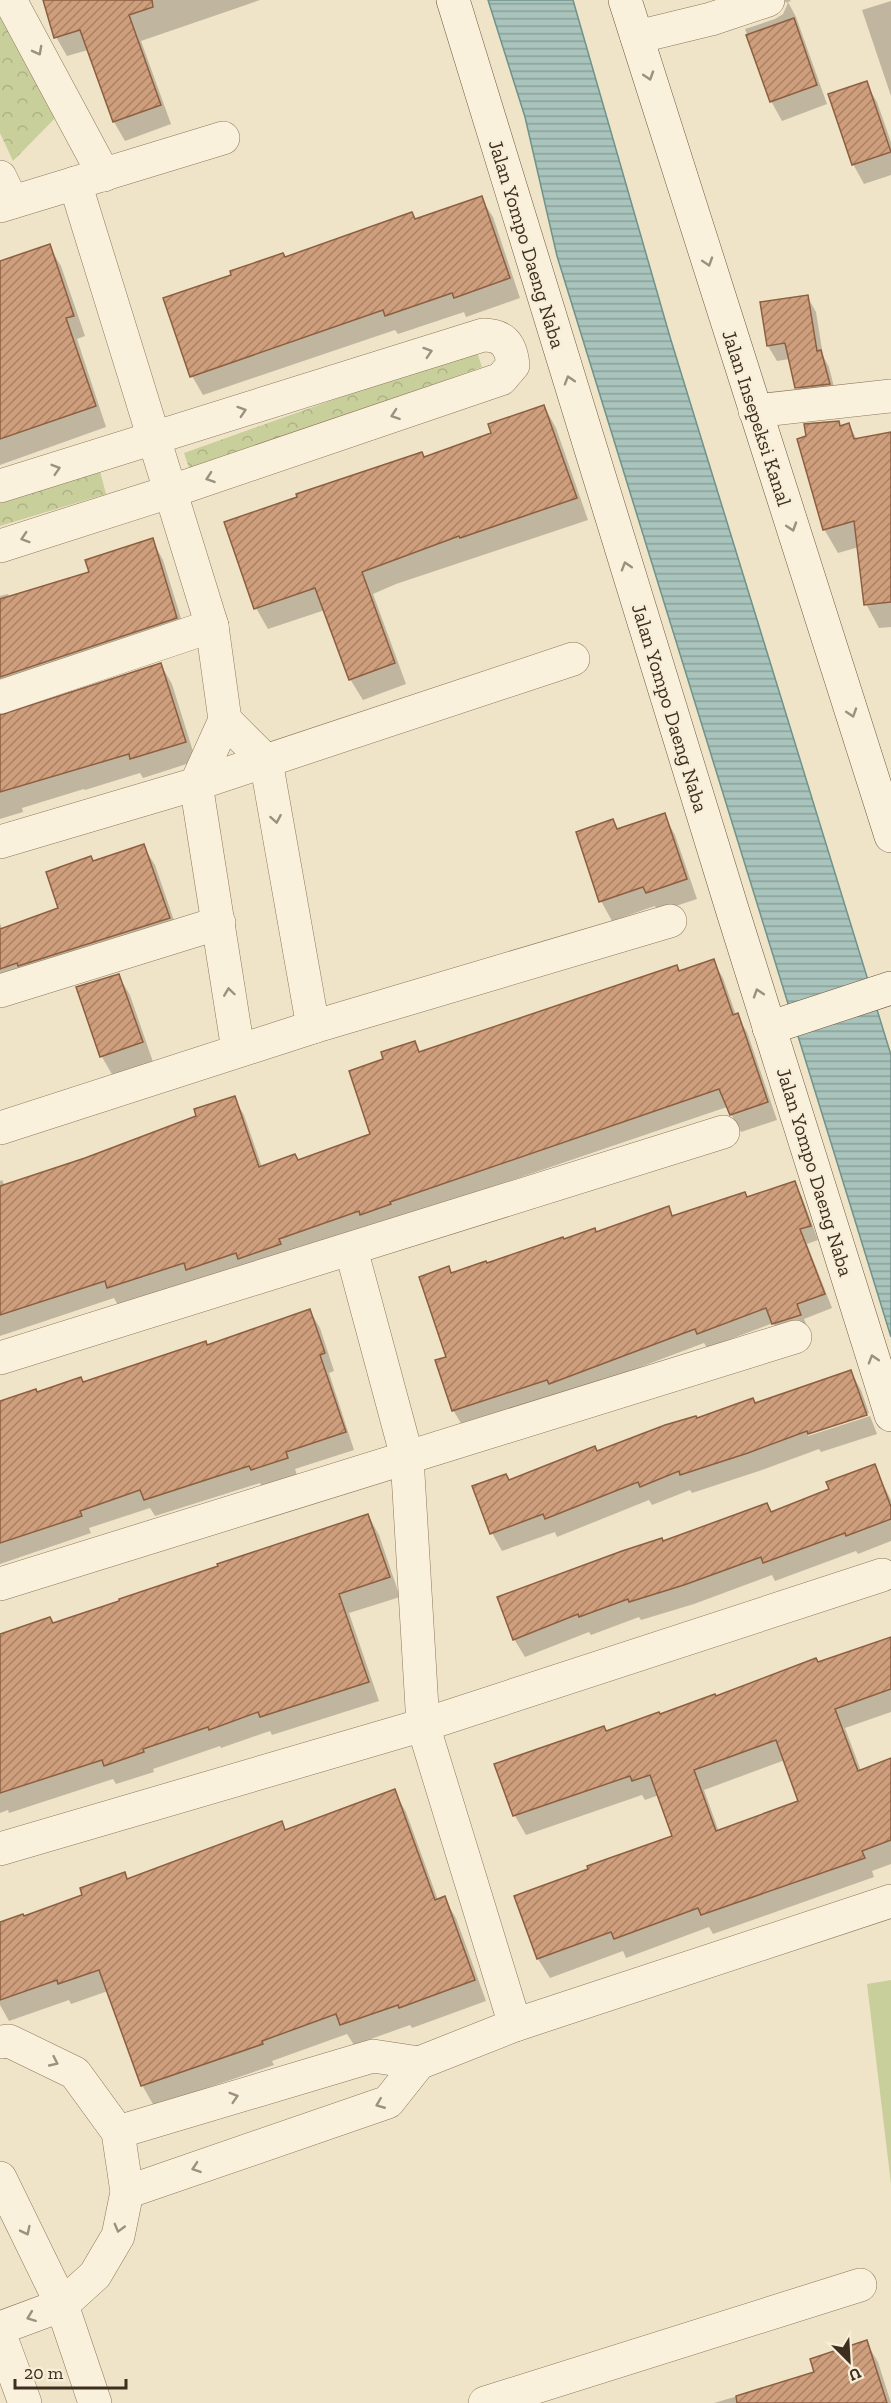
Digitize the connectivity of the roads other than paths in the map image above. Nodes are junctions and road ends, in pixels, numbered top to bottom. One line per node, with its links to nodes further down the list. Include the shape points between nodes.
1 (10, 0): 7 (street, one-way to 7)
2 (453, 0): 28 (street, Jalan Yompo Daeng Naba, one-way to 2)
3 (625, 0): 5 (street, Jalan Insepeksi Kanal)
4 (768, 0): 5 (street)
5 (637, 38): 10 (street, Jalan Insepeksi Kanal, one-way to 10)
6 (223, 138): 7 (street)
7 (89, 179): 8 (street); 11 (street)
8 (4, 195)
9 (891, 396): 10 (street)
10 (755, 411): 21 (street, Jalan Insepeksi Kanal, one-way to 21)
11 (154, 439): 12 (street, one-way to 11); 13 (street); 13 (street, one-way to 13, via 483,335 496,335 512,354 513,365 501,380)
12 (0, 486)
13 (169, 492): 14 (street, one-way to 14); 15 (street)
14 (0, 546)
15 (212, 626): 17 (street); 18 (street)
16 (573, 659): 19 (street)
17 (0, 697)
18 (225, 720): 19 (street); 20 (street)
19 (266, 761): 20 (street); 27 (street, one-way to 27)
20 (196, 784): 22 (street); 24 (street)
21 (891, 836)
22 (0, 842)
23 (670, 921): 27 (street)
24 (219, 923): 26 (street); 29 (street, one-way to 24)
25 (891, 988): 28 (street)
26 (0, 991)
27 (313, 1027): 29 (street)
28 (769, 1028): 35 (street, Jalan Yompo Daeng Naba, one-way to 28)
29 (238, 1050): 30 (street)
30 (0, 1128)
31 (723, 1132): 32 (street)
32 (351, 1249): 34 (street); 36 (street)
33 (795, 1337): 36 (street)
34 (0, 1358)
35 (891, 1415)
36 (407, 1457): 38 (street); 39 (street)
37 (882, 1575): 39 (street)
38 (0, 1584)
39 (423, 1725): 40 (street); 42 (street)
40 (0, 1849)
41 (891, 1901): 42 (street)
42 (515, 2025): 44 (street)
43 (0, 2042): 45 (street, one-way to 45, via 9,2041 75,2073)
44 (419, 2063): 45 (street, one-way to 44, via 373,2056); 47 (street, one-way to 47, via 388,2102)
45 (118, 2132): 47 (street)
46 (0, 2178): 49 (street, one-way to 49)
47 (127, 2192): 49 (street, one-way to 49, via 118,2236 95,2275)
48 (860, 2285): 52 (street)
49 (62, 2305): 50 (street, one-way to 50); 54 (street)
50 (0, 2328)
51 (0, 2335): 53 (street)
52 (495, 2401)
53 (25, 2403)
54 (95, 2403)

